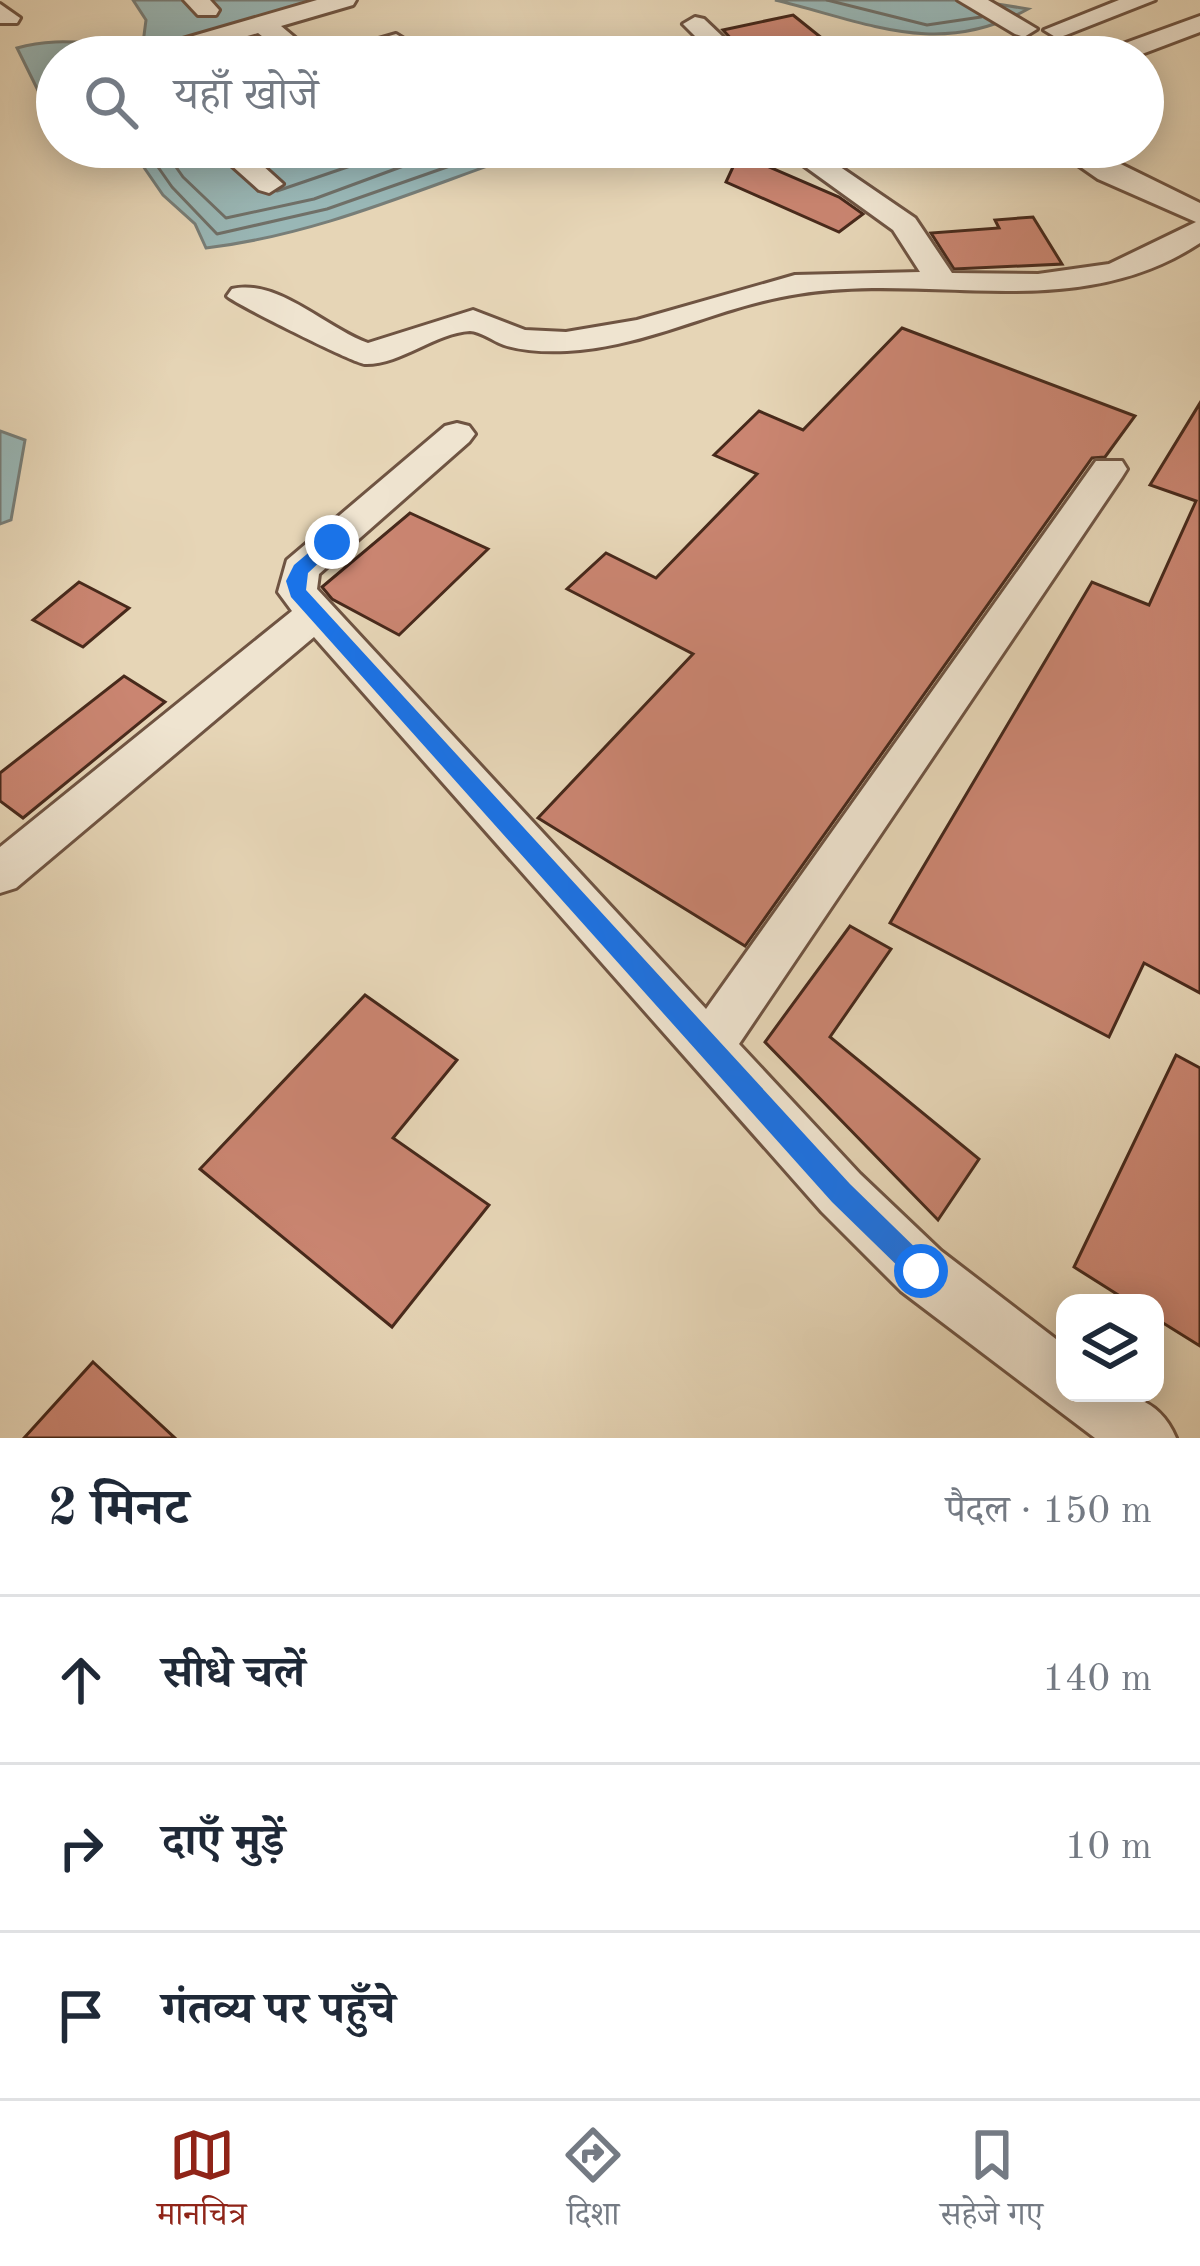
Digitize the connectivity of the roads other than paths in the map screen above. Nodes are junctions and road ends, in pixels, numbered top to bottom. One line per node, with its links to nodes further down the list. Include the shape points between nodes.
1 (344, 0): 5 (street)
2 (970, 0): 10 (street)
3 (1072, 0): 6 (street)
4 (1143, 0): 6 (street)
5 (310, 4): 8 (street)
6 (1101, 15): 11 (street)
7 (1200, 23): 15 (street)
8 (262, 24): 12 (street); 13 (street)
9 (695, 24): 14 (street)
10 (1024, 29)
11 (1057, 30)
12 (220, 36)
13 (278, 36)
14 (708, 36)
15 (1164, 37)
16 (1200, 51): 17 (street)
17 (1171, 62)
18 (250, 168): 21 (street)
19 (823, 168): 24 (street, via 904,224)
20 (1100, 168): 22 (street)
21 (269, 184)
22 (1200, 214)
23 (1200, 230): 24 (street, via 1150,260 1106,273)
24 (943, 282): 25 (street, via 807,284 591,342 518,339 473,320 368,355)
25 (243, 296)
26 (457, 434): 28 (street, via 301,569 297,592)
27 (1109, 469): 30 (street)
28 (315, 614): 29 (street); 30 (street)
29 (0, 874)
30 (709, 1046): 31 (street, via 921,1271)
31 (1056, 1375)
32 (1094, 1402): 33 (street)
33 (1146, 1438)

